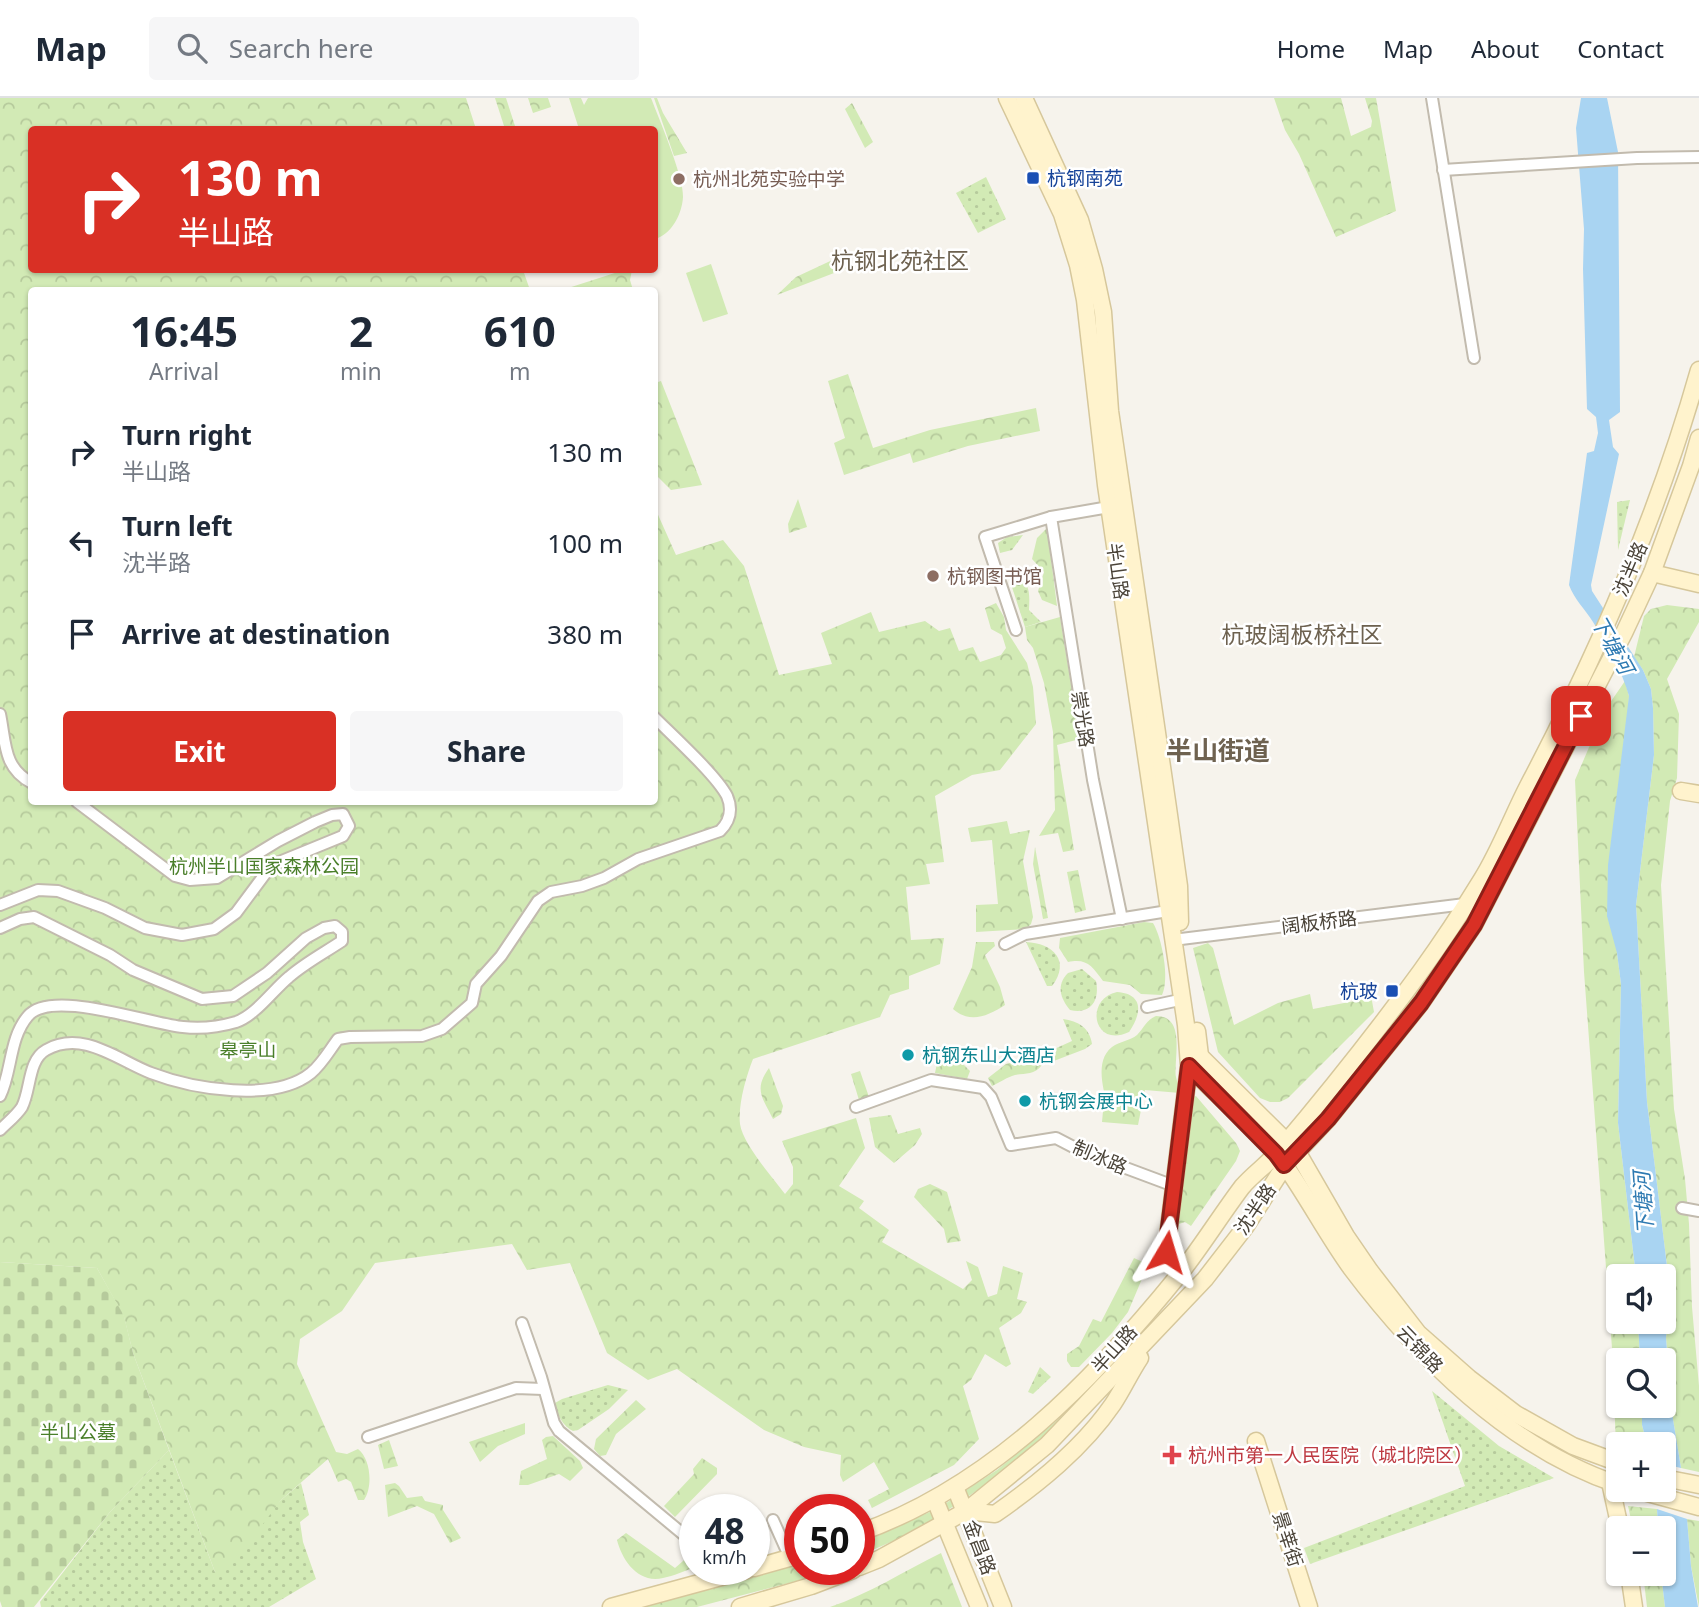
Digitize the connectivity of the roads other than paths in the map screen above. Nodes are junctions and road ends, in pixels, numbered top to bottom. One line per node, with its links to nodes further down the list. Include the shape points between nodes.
1 (1007, 98): 9 (main road, 半山路, via 1062,214 1078,265)
2 (1024, 98): 25 (main road, 半山路, via 1080,220 1103,312 1110,411 1179,886)
3 (1432, 98): 5 (street)
4 (1699, 156): 5 (street)
5 (1443, 170): 6 (street)
6 (1474, 358)
7 (1699, 370): 20 (main road, 沈半路, via 1632,568 1570,707 1490,865)
8 (1699, 438): 11 (main road, 沈半路)
9 (1110, 507): 10 (street); 22 (main road, 半山路)
10 (1051, 517): 13 (street, via 985,537); 23 (street, 崇光路, via 1093,780)
11 (1652, 573): 12 (main road); 33 (main road, 沈半路, via 1474,925 1421,1003 1328,1119)
12 (1699, 584)
13 (1016, 630)
14 (0, 714): 16 (street, via 10,764)
15 (658, 721): 32 (street, via 722,789 730,809 729,822 720,831 544,897 476,984 472,1003 442,1029 422,1036 338,1039 310,1073 296,1082 256,1091 181,1082 84,1044 50,1048 34,1065 21,1109)
16 (28, 780)
17 (1681, 791): 18 (main road)
18 (1699, 794)
19 (81, 805): 21 (street, via 174,876 190,880 217,878 332,815 343,814 349,826 343,836 276,863 236,913 214,929 182,935 145,928 58,891 38,890)
20 (1465, 904): 25 (street, 阔板桥路); 33 (main road, 沈半路)
21 (0, 905)
22 (1168, 911): 23 (street); 25 (main road, 半山路)
23 (1122, 919): 26 (street, via 1025,934)
24 (0, 928): 30 (street, via 34,917 133,970 202,999 233,996 315,932 335,926 342,932 342,941 288,977 239,1021 184,1027 83,1007 52,1004 38,1008 19,1031)
25 (1178, 939): 27 (main road, 半山路); 29 (main road, 半山路)
26 (1005, 944)
27 (1184, 999): 28 (street); 29 (main road, 半山路)
28 (1147, 1007)
29 (1194, 1064): 33 (main road); 34 (main road, 半山路)
30 (0, 1097)
31 (856, 1107): 34 (street, 制冰路, via 931,1080 983,1088 1011,1146 1056,1138)
32 (0, 1130)
33 (1286, 1153): 37 (main road, 沈半路, via 1244,1185); 38 (main road, 沈半路, via 1246,1226); 43 (main road, 云锦路, via 1418,1333 1516,1414 1573,1446); 44 (main road, 云锦路, via 1350,1266 1400,1329 1458,1388 1535,1446)
34 (1174, 1186): 37 (main road, 半山路, via 1163,1259)
35 (1682, 1208): 36 (street)
36 (1699, 1211)
37 (1181, 1272): 45 (main road, 半山路, via 1104,1363 1060,1405)
38 (1168, 1319): 47 (main road, 半山路, via 1047,1446); 47 (main road, 半山路, via 1112,1405 1065,1458 995,1514)
39 (522, 1323): 40 (street)
40 (543, 1389): 41 (street, via 516,1388); 51 (street, via 559,1431)
41 (368, 1437)
42 (1256, 1441): 61 (main road, 景莘街)
43 (1606, 1458)
44 (1606, 1479)
45 (955, 1487): 46 (main road, 半山路); 47 (main road, 金昌路)
46 (935, 1500): 49 (main road, 金昌路); 50 (main road, 半山路)
47 (966, 1511): 49 (main road, 半山路); 60 (main road, 金昌路)
48 (773, 1520): 52 (street)
49 (946, 1523): 53 (main road, 半山路); 59 (main road, 金昌路)
50 (875, 1526)
51 (679, 1531)
52 (784, 1538)
53 (875, 1561)
54 (687, 1585): 57 (main road)
55 (814, 1585): 58 (main road)
56 (1631, 1586): 62 (main road)
57 (611, 1607)
58 (740, 1607)
59 (979, 1607)
60 (1003, 1607)
61 (1310, 1607)
62 (1634, 1607)

